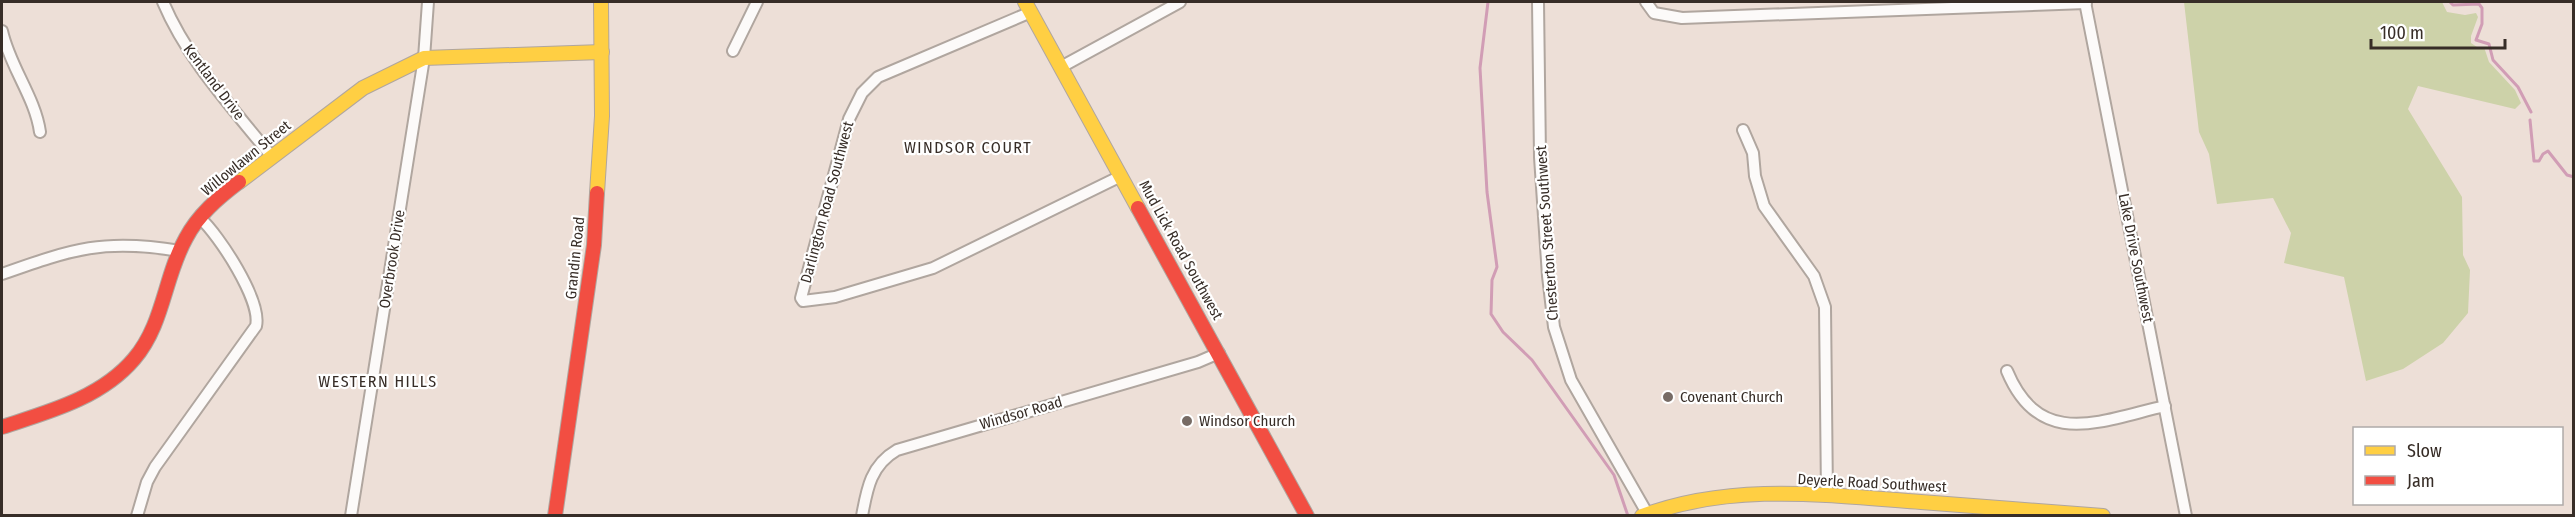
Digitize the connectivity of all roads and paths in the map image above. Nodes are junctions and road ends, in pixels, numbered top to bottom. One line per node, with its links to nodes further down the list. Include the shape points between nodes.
1 (163, 2): 18 (street, Kentland Drive, via 202,70)
2 (428, 2): 14 (street, Overbrook Drive)
3 (602, 2): 13 (street, Grandin Road)
4 (757, 2): 12 (street)
5 (1180, 2): 15 (street)
6 (1538, 2): 28 (street, Chesterton Street Southwest, via 1540,157 1554,327 1571,380)
7 (1646, 2): 8 (street, via 1654,13 1682,18)
8 (2086, 2): 25 (street, Lake Drive Southwest)
9 (1028, 7): 15 (street, Mud Lick Road Southwest); 19 (street, Darlington Road Southwest, via 878,77 861,93 833,175 802,301 835,297 933,268)
10 (2, 31): 11 (street)
11 (3, 45): 17 (street, via 35,110)
12 (733, 51)
13 (602, 52): 14 (street, Willowlawn Street); 31 (street, Grandin Road, via 594,245)
14 (424, 58): 18 (street, Willowlawn Street, via 367,84); 30 (street, Overbrook Drive)
15 (1061, 67): 19 (street, Mud Lick Road Southwest)
16 (1743, 130): 27 (street, via 1753,153 1764,206 1814,276 1825,307)
17 (40, 132)
18 (272, 157): 20 (street, Willowlawn Street)
19 (1121, 176): 23 (street, Mud Lick Road Southwest)
20 (200, 218): 21 (street, Willowlawn Street); 29 (street, via 223,245 253,302 256,326 155,467)
21 (180, 251): 22 (street, via 96,245); 26 (street, Willowlawn Street, via 149,336 117,376 75,402)
22 (2, 274)
23 (1219, 353): 32 (street, Windsor Road, via 897,450 887,455 874,471); 33 (street, Mud Lick Road Southwest)
24 (2007, 371): 25 (street, via 2026,406 2046,419 2068,424 2086,424)
25 (2165, 406): 35 (street, Lake Drive Southwest)
26 (2, 427)
27 (1827, 496): 28 (street, Deyerle Road Southwest, via 1712,496); 34 (street, Deyerle Road Southwest)
28 (1645, 514)
29 (137, 516)
30 (351, 516)
31 (555, 516)
32 (862, 516)
33 (1307, 516)
34 (2103, 516)
35 (2186, 516)

